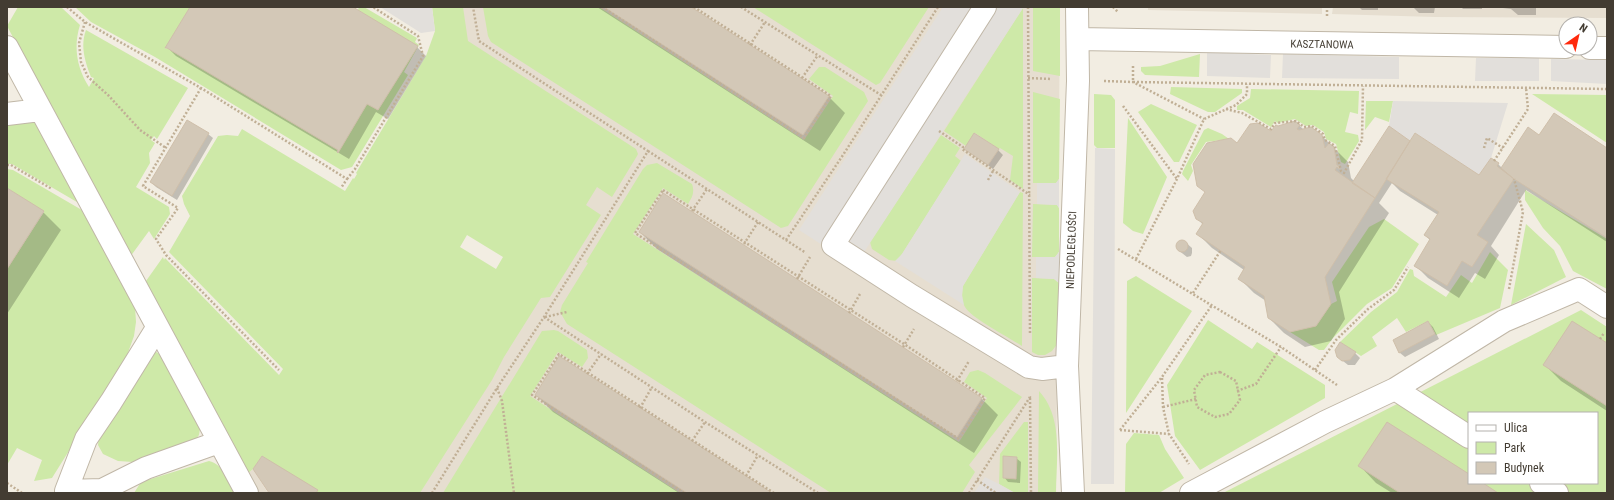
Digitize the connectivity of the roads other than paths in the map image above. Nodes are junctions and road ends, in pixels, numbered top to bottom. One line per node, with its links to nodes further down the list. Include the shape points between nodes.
1 (985, 7): 10 (street, via 832,245 1029,367 1042,369)
2 (1078, 7): 3 (street, NIEPODLEGŁOŚCI)
3 (1078, 39): 5 (street, KASZTANOWA); 10 (street, NIEPODLEGŁOŚCI)
4 (7, 47): 6 (street)
5 (1558, 47)
6 (40, 110): 7 (street); 9 (street)
7 (7, 114)
8 (1607, 307): 11 (street, via 1579,289 1504,320)
9 (157, 328): 13 (street); 13 (street, via 86,439 66,491 102,490 146,468)
10 (1067, 366): 17 (street, NIEPODLEGŁOŚCI)
11 (1395, 389): 12 (street); 15 (street, via 1325,422)
12 (1468, 436)
13 (219, 442): 16 (street)
14 (1543, 484): 18 (street)
15 (1207, 489)
16 (247, 493)
17 (1072, 493)
18 (1557, 493)

